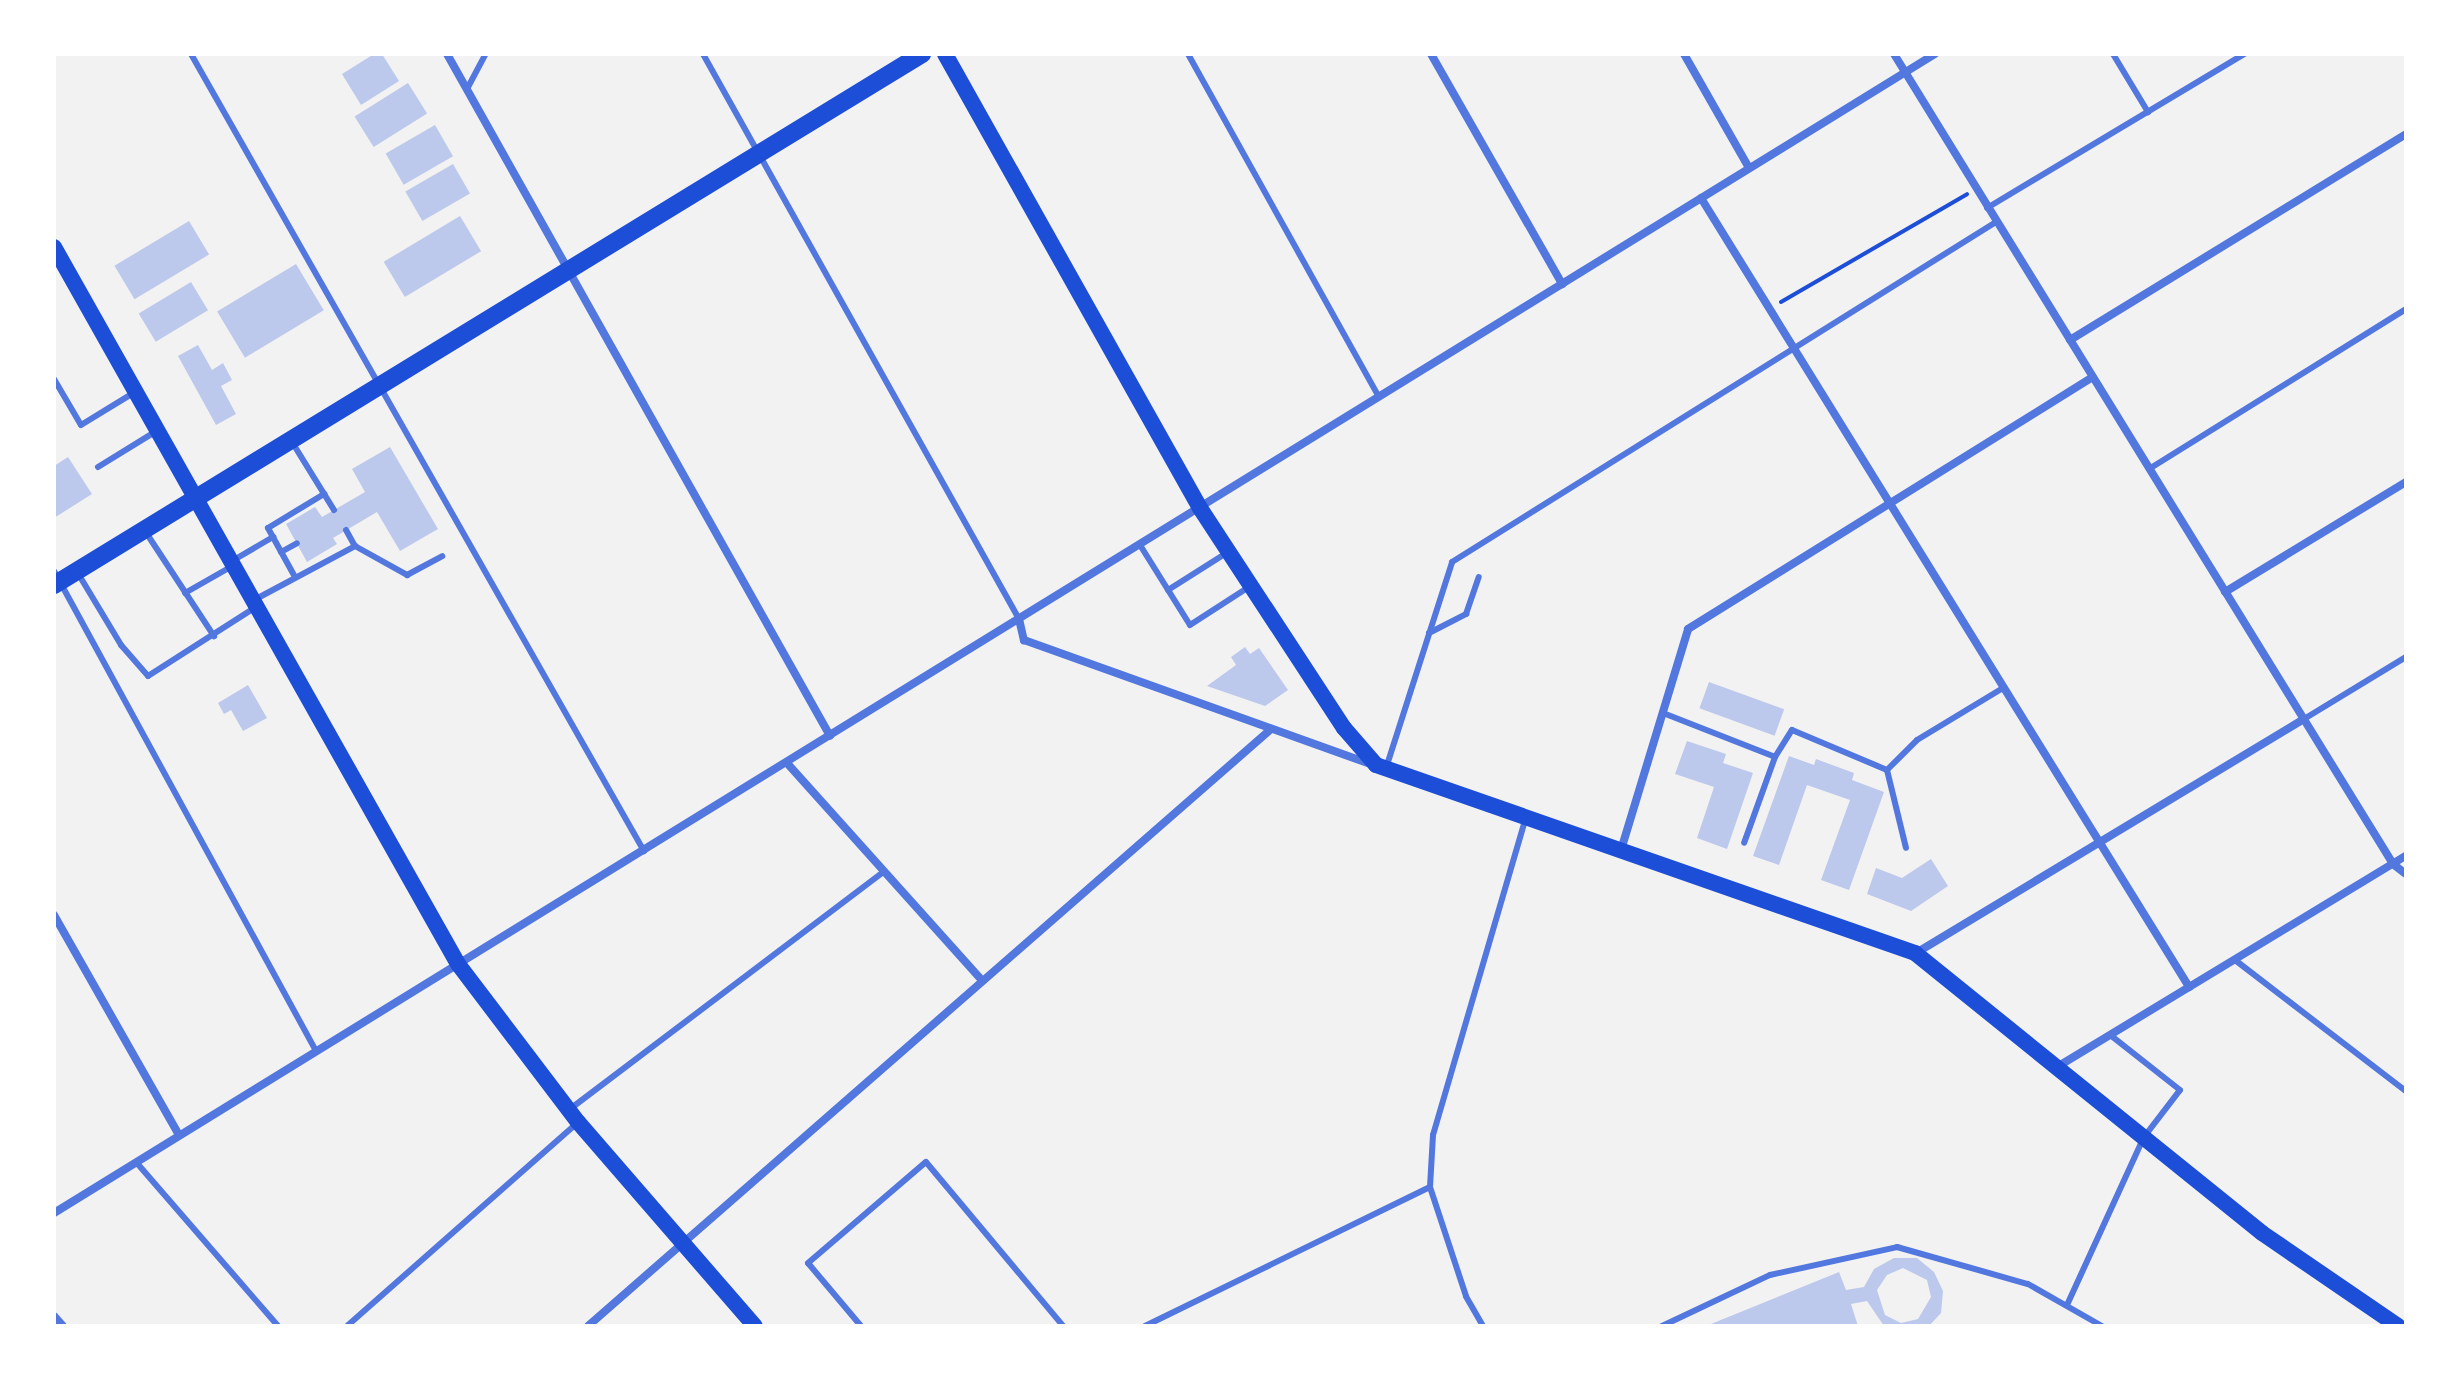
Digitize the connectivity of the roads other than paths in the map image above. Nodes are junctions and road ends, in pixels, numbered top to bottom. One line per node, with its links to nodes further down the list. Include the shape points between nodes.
1 (191, 54): 31 (lane)
2 (447, 54): 15 (street)
3 (486, 54): 15 (lane)
4 (703, 54): 18 (lane)
5 (922, 54): 18 (main road)
6 (945, 54): 42 (main road)
7 (1188, 54): 33 (lane)
8 (1431, 54): 25 (street)
9 (1684, 54): 19 (street)
10 (1894, 54): 14 (street)
11 (1935, 54): 14 (street)
12 (2113, 54): 16 (lane)
13 (2244, 54): 16 (lane)
14 (1904, 73): 19 (street); 21 (street)
15 (467, 89): 24 (street)
16 (2148, 112): 21 (lane)
17 (2406, 134): 27 (street)
18 (759, 154): 24 (main road); 63 (lane)
19 (1749, 168): 20 (street)
20 (1701, 198): 25 (street); 28 (street)
21 (1987, 208): 22 (street)
22 (1996, 222): 27 (street); 28 (lane)
23 (57, 258): 32 (main road)
24 (569, 271): 31 (main road); 71 (street)
25 (1562, 284): 33 (street)
26 (2406, 309): 37 (lane)
27 (2070, 340): 29 (street)
28 (1793, 347): 41 (street); 64 (lane, via 1452,562)
29 (2092, 378): 37 (street); 41 (street)
30 (54, 379): 32 (lane, via 81,425)
31 (378, 389): 35 (main road); 80 (lane)
32 (136, 391): 34 (main road)
33 (1379, 397): 42 (street)
34 (158, 430): 36 (lane); 40 (main road)
35 (292, 442): 39 (lane); 40 (main road)
36 (98, 467)
37 (2149, 469): 60 (street)
38 (2406, 482): 60 (street)
39 (324, 494): 43 (lane); 46 (lane, via 268,528)
40 (198, 500): 45 (main road); 53 (main road)
41 (1889, 504): 67 (street); 68 (street, via 1688,629)
42 (1200, 508): 48 (street); 51 (main road)
43 (334, 510)
44 (346, 530): 49 (lane)
45 (145, 531): 54 (main road); 61 (lane)
46 (273, 537): 50 (lane); 53 (lane)
47 (297, 543): 50 (lane)
48 (1140, 545): 59 (lane); 63 (street)
49 (355, 546): 52 (lane, via 407,575); 55 (lane, via 298,581)
50 (281, 552): 55 (lane)
51 (1228, 552): 58 (main road); 59 (lane)
52 (442, 556)
53 (233, 563): 61 (lane); 62 (main road)
54 (78, 572): 57 (main road); 65 (lane, via 121,645 148,676)
55 (295, 577): 62 (lane)
56 (1479, 577): 64 (lane, via 1466,614)
57 (56, 579): 93 (lane)
58 (1251, 586): 59 (lane, via 1190,625); 74 (main road, via 1344,728)
59 (1168, 590)
60 (2225, 592): 69 (street)
61 (185, 593): 65 (lane)
62 (256, 603): 65 (lane); 89 (main road)
63 (1019, 619): 70 (street, via 1024,640); 71 (street)
64 (1429, 633): 74 (lane)
65 (214, 636)
66 (2406, 657): 69 (lane)
67 (2003, 688): 75 (lane, via 1917,740); 77 (street)
68 (1663, 713): 72 (lane); 81 (street)
69 (2304, 719): 77 (street); 83 (street)
70 (1270, 730): 74 (street); 90 (street)
71 (830, 736): 73 (street)
72 (1775, 757): 75 (lane, via 1792,730); 78 (lane)
73 (787, 763): 80 (street); 84 (street)
74 (1381, 767): 76 (main road)
75 (1887, 770): 79 (lane)
76 (1526, 817): 81 (main road); 100 (lane, via 1433,1135)
77 (2098, 842): 87 (street); 91 (street)
78 (1744, 843)
79 (1906, 848)
80 (644, 851): 89 (street)
81 (1621, 851): 87 (main road)
82 (2406, 856): 83 (street)
83 (2393, 864): 85 (street); 88 (street)
84 (883, 872): 90 (street); 96 (lane)
85 (2406, 874)
86 (54, 915): 97 (street)
87 (1915, 953): 94 (main road)
88 (2235, 960): 91 (street); 95 (lane)
89 (458, 964): 93 (street); 96 (main road)
90 (982, 980): 102 (street)
91 (2189, 987): 92 (street)
92 (2110, 1035): 94 (street); 98 (lane, via 2180,1090)
93 (316, 1051): 97 (street)
94 (2056, 1067): 98 (main road)
95 (2406, 1091)
96 (573, 1116): 102 (main road); 108 (lane)
97 (179, 1135): 99 (street)
98 (2144, 1137): 103 (lane); 117 (main road, via 2262,1233)
99 (136, 1162): 101 (street); 107 (lane)
100 (1430, 1187): 113 (lane); 114 (lane, via 1466,1296)
101 (54, 1213)
102 (682, 1244): 109 (street); 110 (main road)
103 (2067, 1305): 115 (lane, via 2028,1284 1897,1247 1770,1275); 116 (lane)
104 (54, 1316): 106 (street)
105 (2406, 1320): 117 (street)
106 (63, 1326)
107 (278, 1326)
108 (347, 1326)
109 (588, 1326)
110 (755, 1326)
111 (861, 1326): 112 (lane, via 808,1263 926,1162)
112 (1063, 1326)
113 (1145, 1326)
114 (1483, 1326)
115 (1662, 1326)
116 (2102, 1326)
117 (2400, 1326)

